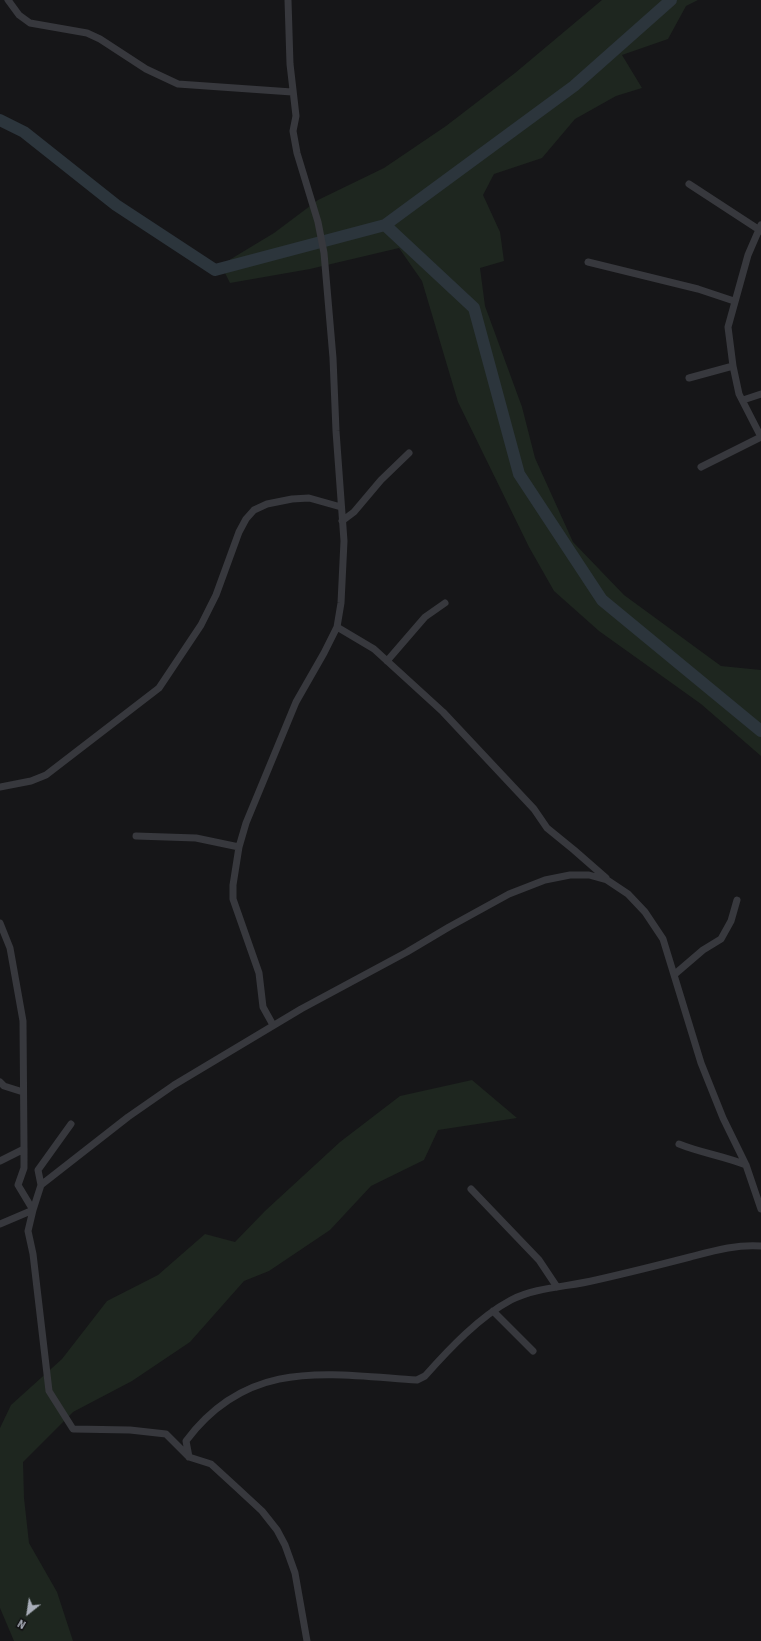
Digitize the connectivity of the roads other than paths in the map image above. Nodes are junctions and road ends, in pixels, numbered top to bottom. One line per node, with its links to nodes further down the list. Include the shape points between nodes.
1 (8, 0): 3 (street, via 19,15 30,24 87,33 146,69 178,84)
2 (288, 0): 3 (street)
3 (292, 92): 14 (street, via 296,116 294,138 318,222 324,253 341,483)
4 (689, 184): 5 (street)
5 (760, 229): 7 (street, via 748,255)
6 (588, 262): 7 (street, via 698,290)
7 (734, 302): 8 (street, via 728,327)
8 (733, 366): 9 (street); 11 (street, via 739,394)
9 (689, 378)
10 (761, 394): 11 (street)
11 (743, 400): 13 (street, via 761,438)
12 (408, 453): 15 (street, via 354,512)
13 (701, 467)
14 (340, 507): 15 (street); 19 (street, via 309,498 298,498 267,504 254,510 239,532 216,595 201,625 155,693 46,775)
15 (342, 521): 17 (street, via 344,541)
16 (445, 603): 18 (street, via 425,617)
17 (337, 626): 18 (street, via 374,649); 21 (street, via 296,702 246,823)
18 (387, 661): 22 (street, via 443,712 534,809 547,828)
19 (0, 788)
20 (136, 836): 21 (street, via 196,838)
21 (240, 847): 26 (street, via 233,899 259,973 263,1007)
22 (607, 880): 25 (street, via 628,894 645,912 663,939); 26 (street, via 589,875 570,875 557,876 527,886)
23 (737, 900): 25 (street, via 732,921 721,939 703,950)
24 (0, 923): 28 (street, via 10,948 23,1021)
25 (675, 974): 33 (street, via 708,1084)
26 (273, 1025): 34 (street, via 150,1101)
27 (0, 1082): 28 (street, via 4,1086)
28 (23, 1092): 31 (street)
29 (71, 1124): 34 (street, via 38,1170)
30 (679, 1144): 33 (street)
31 (24, 1149): 32 (street); 37 (street, via 24,1168 18,1185)
32 (0, 1161)
33 (746, 1165): 36 (street)
34 (41, 1185): 37 (street)
35 (471, 1189): 40 (street, via 539,1260)
36 (761, 1209)
37 (33, 1210): 38 (street); 43 (street, via 28,1231 49,1391 69,1423 73,1429 130,1430 166,1434)
38 (0, 1224)
39 (761, 1246): 40 (street, via 745,1244 595,1281)
40 (557, 1287): 41 (street, via 512,1299)
41 (493, 1311): 42 (street); 43 (street, via 462,1337 425,1376 417,1380 356,1375 290,1376 272,1379 244,1390 218,1406 196,1427 186,1441)
42 (533, 1351)
43 (189, 1457): 44 (street, via 210,1464 262,1511 277,1530 295,1573)
44 (308, 1641)

